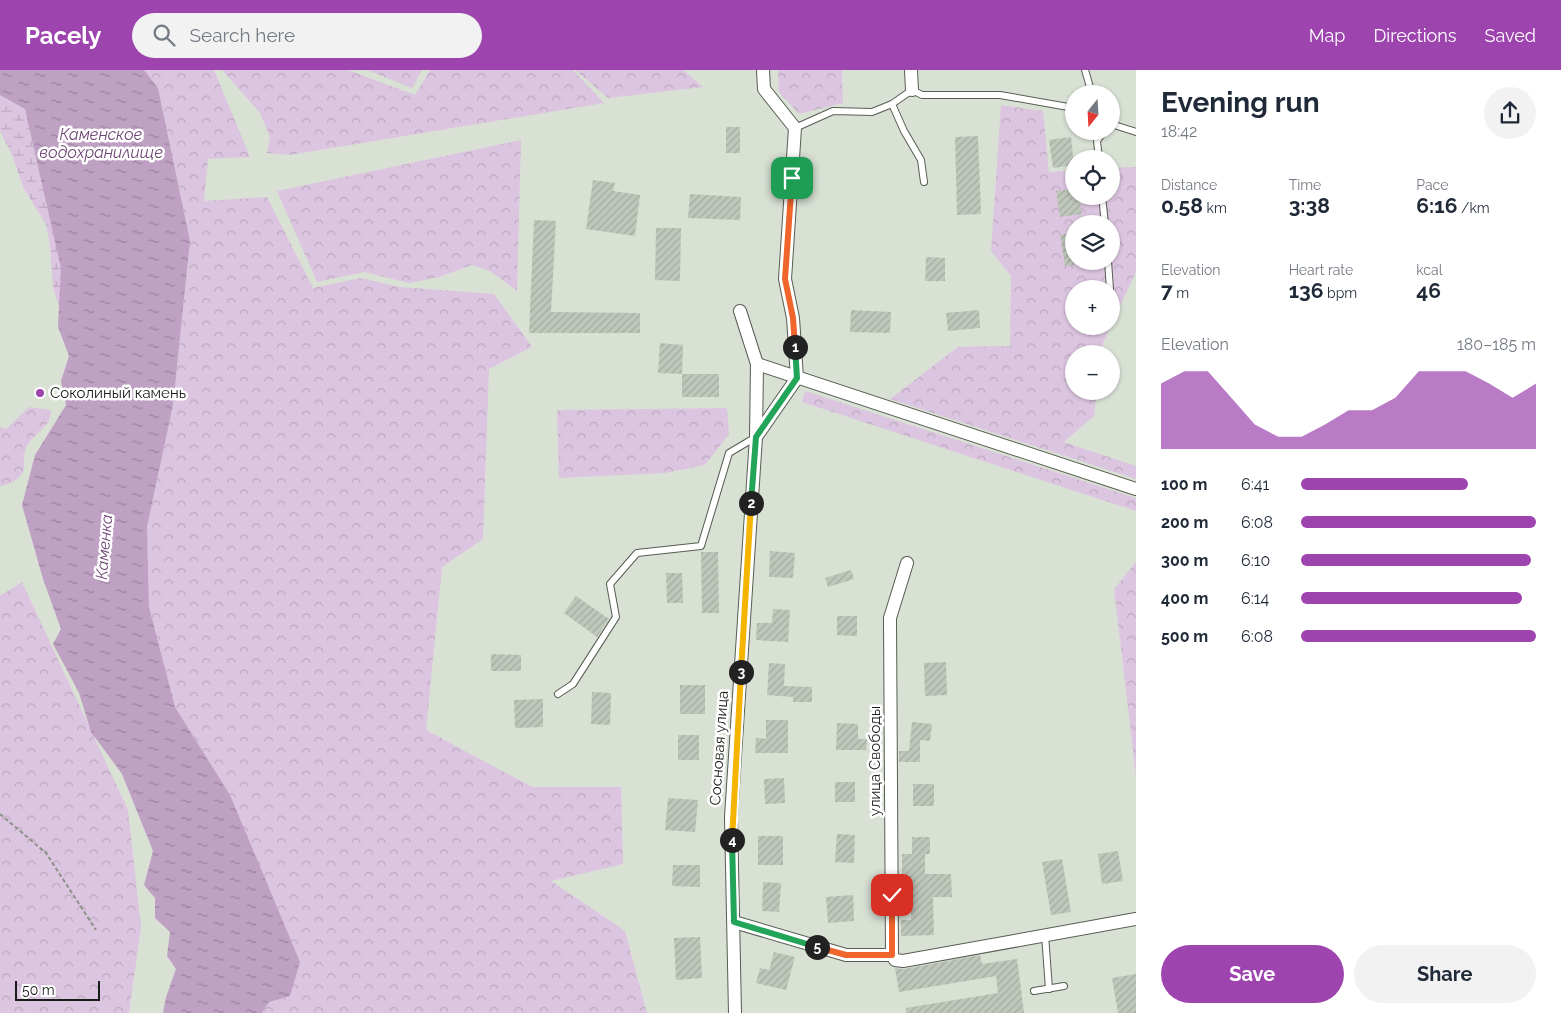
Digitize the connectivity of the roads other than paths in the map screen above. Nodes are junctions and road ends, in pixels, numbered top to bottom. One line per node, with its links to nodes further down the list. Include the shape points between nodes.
1 (763, 70): 9 (street, via 764,89)
2 (911, 70): 5 (street)
3 (1085, 70): 4 (lane)
4 (1089, 85)
5 (912, 90): 6 (lane); 7 (lane, via 922,95 1000,94)
6 (892, 104): 9 (lane, via 872,112 833,111); 11 (lane, via 921,160)
7 (1065, 106)
8 (1120, 127): 10 (lane)
9 (795, 128): 14 (street, via 785,279 793,318)
10 (1136, 132)
11 (924, 182)
12 (740, 311): 13 (street, Сосновая улица)
13 (757, 364): 14 (street); 15 (street, Сосновая улица)
14 (797, 378): 15 (street); 16 (street)
15 (756, 437): 18 (lane, via 729,453 701,546 637,553 610,584 616,617 573,684); 20 (street, Сосновая улица, via 731,817)
16 (1136, 489)
17 (907, 563): 22 (street, улица Свободы, via 890,618)
18 (558, 694)
19 (1136, 919): 21 (street)
20 (734, 922): 22 (street, via 846,955); 26 (street, Сосновая улица)
21 (1045, 935): 22 (street, via 904,961); 24 (lane)
22 (893, 958)
23 (1064, 986): 24 (lane)
24 (1049, 989): 25 (lane)
25 (1034, 991)
26 (736, 1013)

